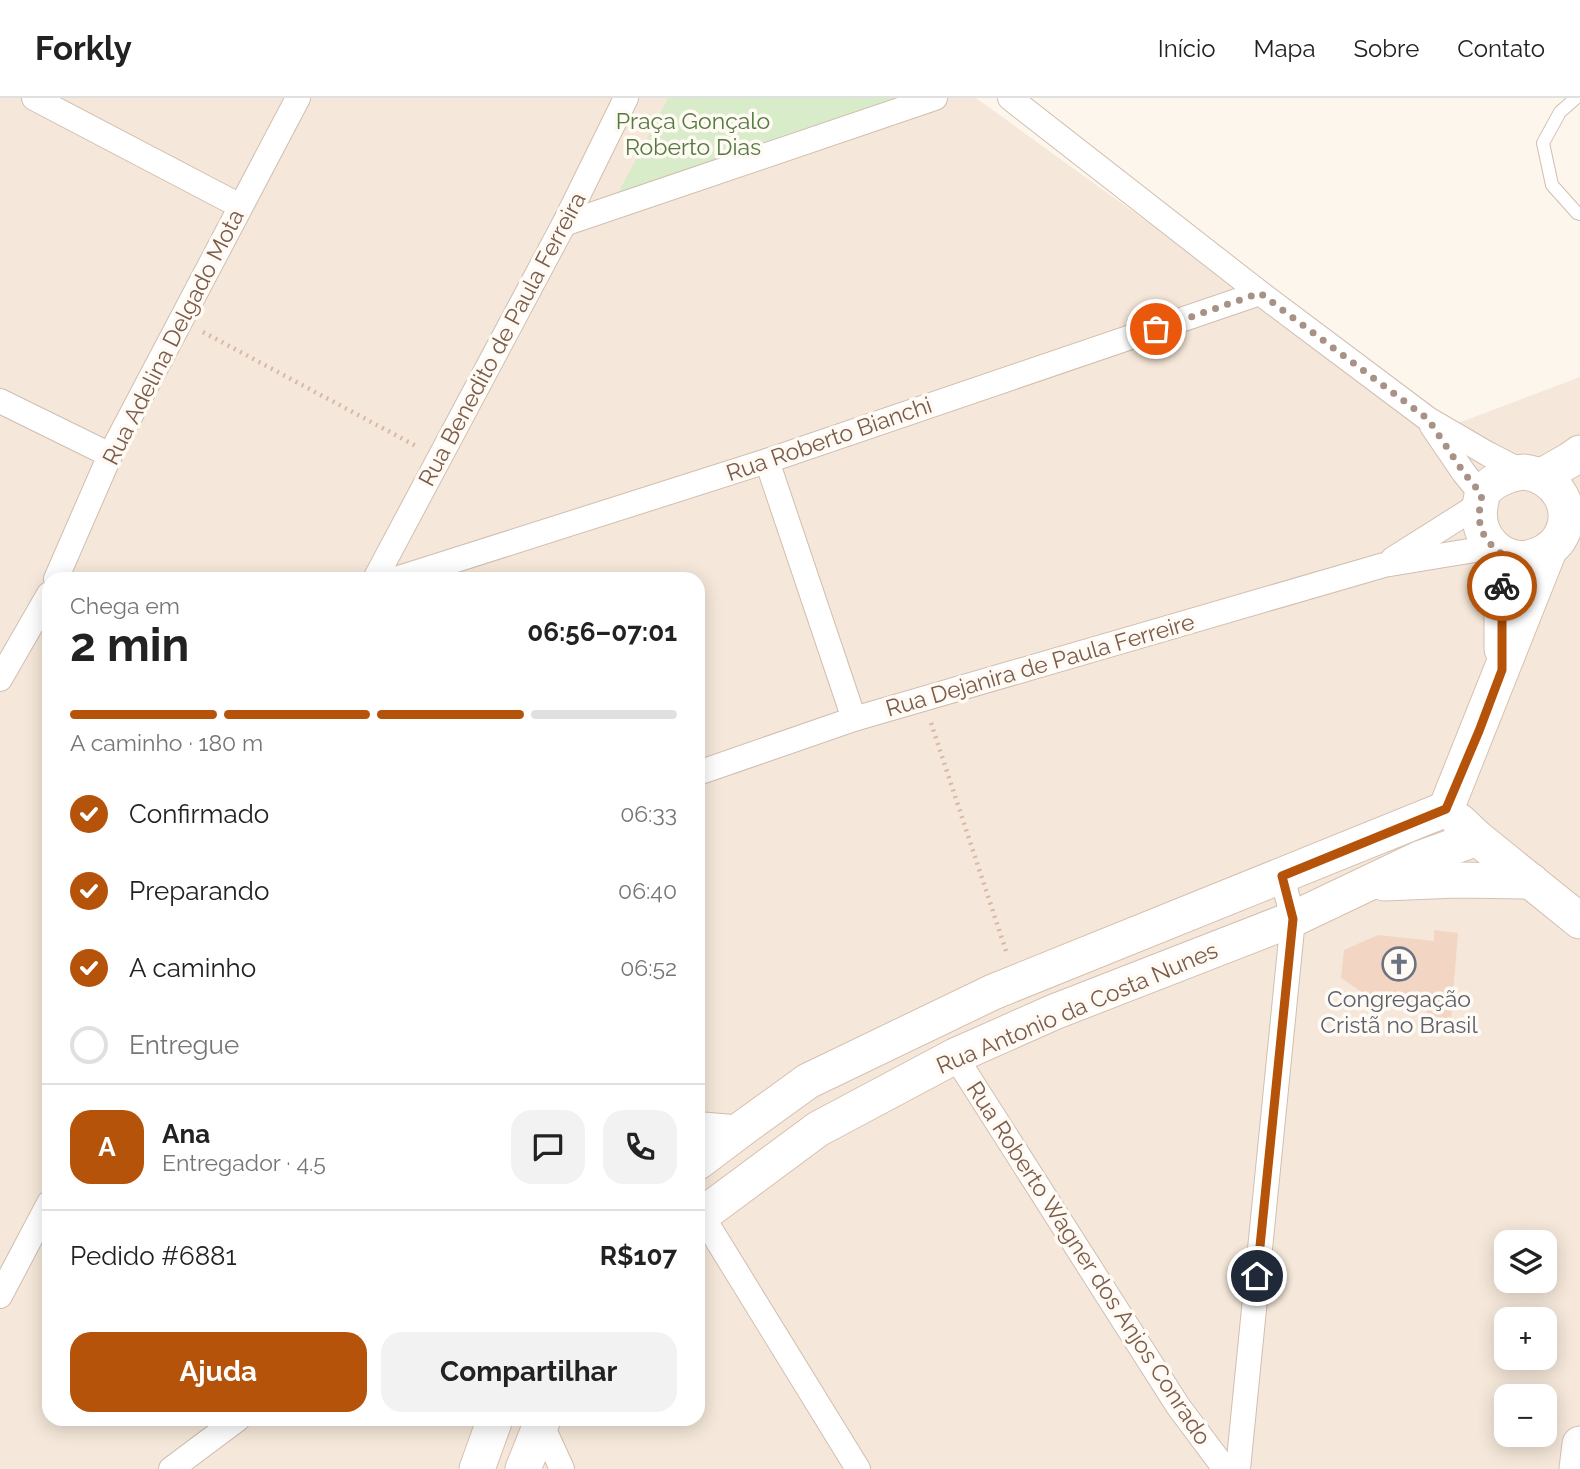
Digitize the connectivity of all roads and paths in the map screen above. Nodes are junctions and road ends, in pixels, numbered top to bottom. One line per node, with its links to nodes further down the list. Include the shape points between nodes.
1 (34, 98): 7 (street)
2 (298, 98): 7 (street, Rua Adelina Delgado Mota)
3 (626, 98): 9 (street, Rua Benedito de Paula Ferreira)
4 (935, 98): 9 (street)
5 (1010, 98): 10 (street)
6 (1576, 98): 8 (lane, via 1560,112 1543,143 1552,185)
7 (240, 206): 11 (street, Rua Adelina Delgado Mota)
8 (1580, 214)
9 (564, 224): 16 (street, Rua Benedito de Paula Ferreira)
10 (1260, 293): 13 (street); 17 (street, Rua Roberto Bianchi)
11 (181, 320): 15 (street, Rua Adelina Delgado Mota); 16 (path)
12 (0, 401): 15 (street)
13 (1428, 419): 18 (street); 19 (street)
14 (1580, 453): 18 (main road)
15 (110, 455): 23 (street, Rua Adelina Delgado Mota)
16 (439, 458): 24 (street, Rua Benedito de Paula Ferreira)
17 (767, 461): 25 (street, Rua Roberto Bianchi); 30 (street)
18 (1532, 474): 19 (main road, via 1509,474); 20 (main road, via 1559,492 1566,515)
19 (1481, 499): 21 (main road, via 1480,527); 22 (street, Rua Dejanira de Paula Ferreire)
20 (1563, 539): 21 (main road, via 1527,558); 27 (main road)
21 (1498, 550): 22 (street, Rua Dejanira de Paula Ferreire); 27 (main road)
22 (1384, 565): 29 (street, Rua Dejanira de Paula Ferreire)
23 (59, 572)
24 (379, 572)
25 (418, 572)
26 (42, 608): 28 (street, Rua Adelina Delgado Mota)
27 (1502, 670): 32 (main road)
28 (0, 679)
29 (923, 699): 30 (street, Rua Dejanira de Paula Ferreire); 39 (path)
30 (854, 719): 31 (street, Rua Dejanira de Paula Ferreire)
31 (705, 771)
32 (1446, 809): 33 (main road); 34 (main road, Rua Antonio da Costa Nunes)
33 (1477, 838): 35 (main road); 36 (main road, Rua Antonio da Costa Nunes)
34 (1282, 876): 37 (street); 39 (main road, Rua Antonio da Costa Nunes)
35 (1531, 881): 36 (main road); 38 (main road)
36 (1370, 883): 37 (main road, Rua Antonio da Costa Nunes)
37 (1293, 919): 40 (main road, Rua Antonio da Costa Nunes, via 1054,1012); 59 (street)
38 (1580, 920)
39 (1017, 983): 42 (main road, Rua Antonio da Costa Nunes, via 808,1081)
40 (955, 1056): 44 (main road, Rua Antonio da Costa Nunes, via 818,1129); 58 (street, Rua Roberto Wagner dos Anjos Conrado, via 1178,1406)
41 (705, 1125): 42 (street)
42 (743, 1128): 43 (main road, Rua Antonio da Costa Nunes)
43 (705, 1157)
44 (705, 1212)
45 (42, 1219): 47 (street)
46 (705, 1224): 57 (street)
47 (0, 1296)
48 (229, 1426): 53 (street)
49 (492, 1426): 54 (main road)
50 (540, 1426): 55 (main road)
51 (544, 1426): 56 (street)
52 (1580, 1444): 60 (main road)
53 (171, 1469)
54 (477, 1469)
55 (523, 1469)
56 (562, 1469)
57 (858, 1469)
58 (1225, 1469)
59 (1238, 1469)
60 (1577, 1469)

